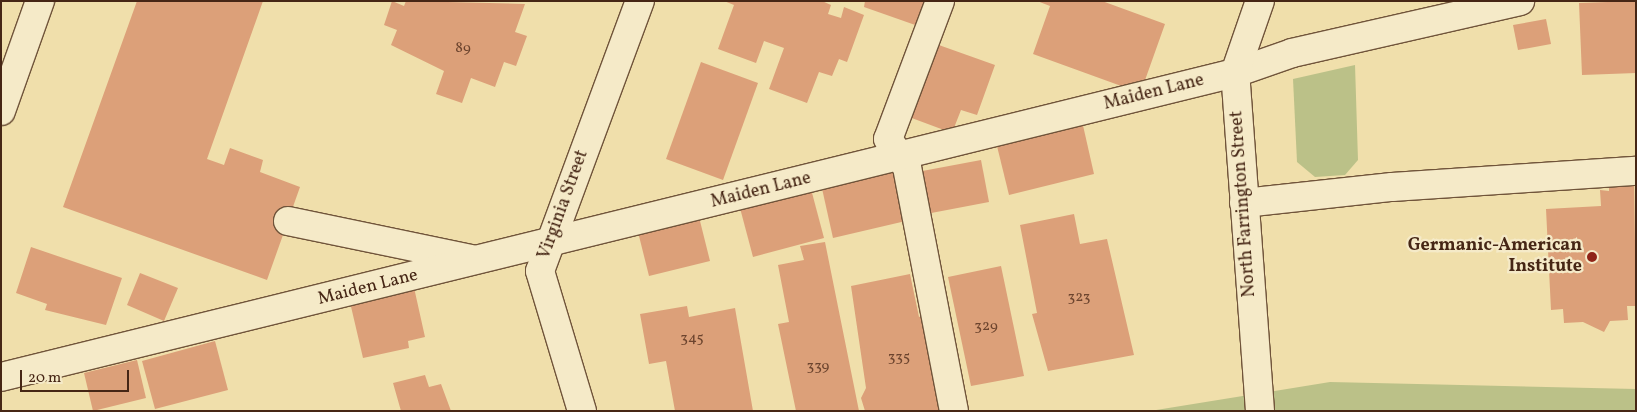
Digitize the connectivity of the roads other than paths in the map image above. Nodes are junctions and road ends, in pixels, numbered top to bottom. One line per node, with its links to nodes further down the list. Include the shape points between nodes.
1 (40, 1): 7 (street)
2 (640, 1): 12 (street, Virginia Street)
3 (940, 1): 8 (street, via 888,139)
4 (1260, 1): 6 (street, North Farrington Street)
5 (1520, 1): 6 (street, Maiden Lane, via 1292,53)
6 (1235, 73): 8 (street, Maiden Lane); 10 (street, North Farrington Street)
7 (1, 111)
8 (900, 156): 12 (street, Maiden Lane); 16 (street, via 907,167)
9 (1636, 171): 10 (street, via 1392,187)
10 (1244, 203): 17 (street, North Farrington Street)
11 (288, 222): 13 (street)
12 (550, 243): 13 (street, Maiden Lane); 15 (street, Virginia Street, via 540,271)
13 (479, 260): 14 (street, Maiden Lane)
14 (1, 377)
15 (582, 411)
16 (954, 411)
17 (1260, 411)

